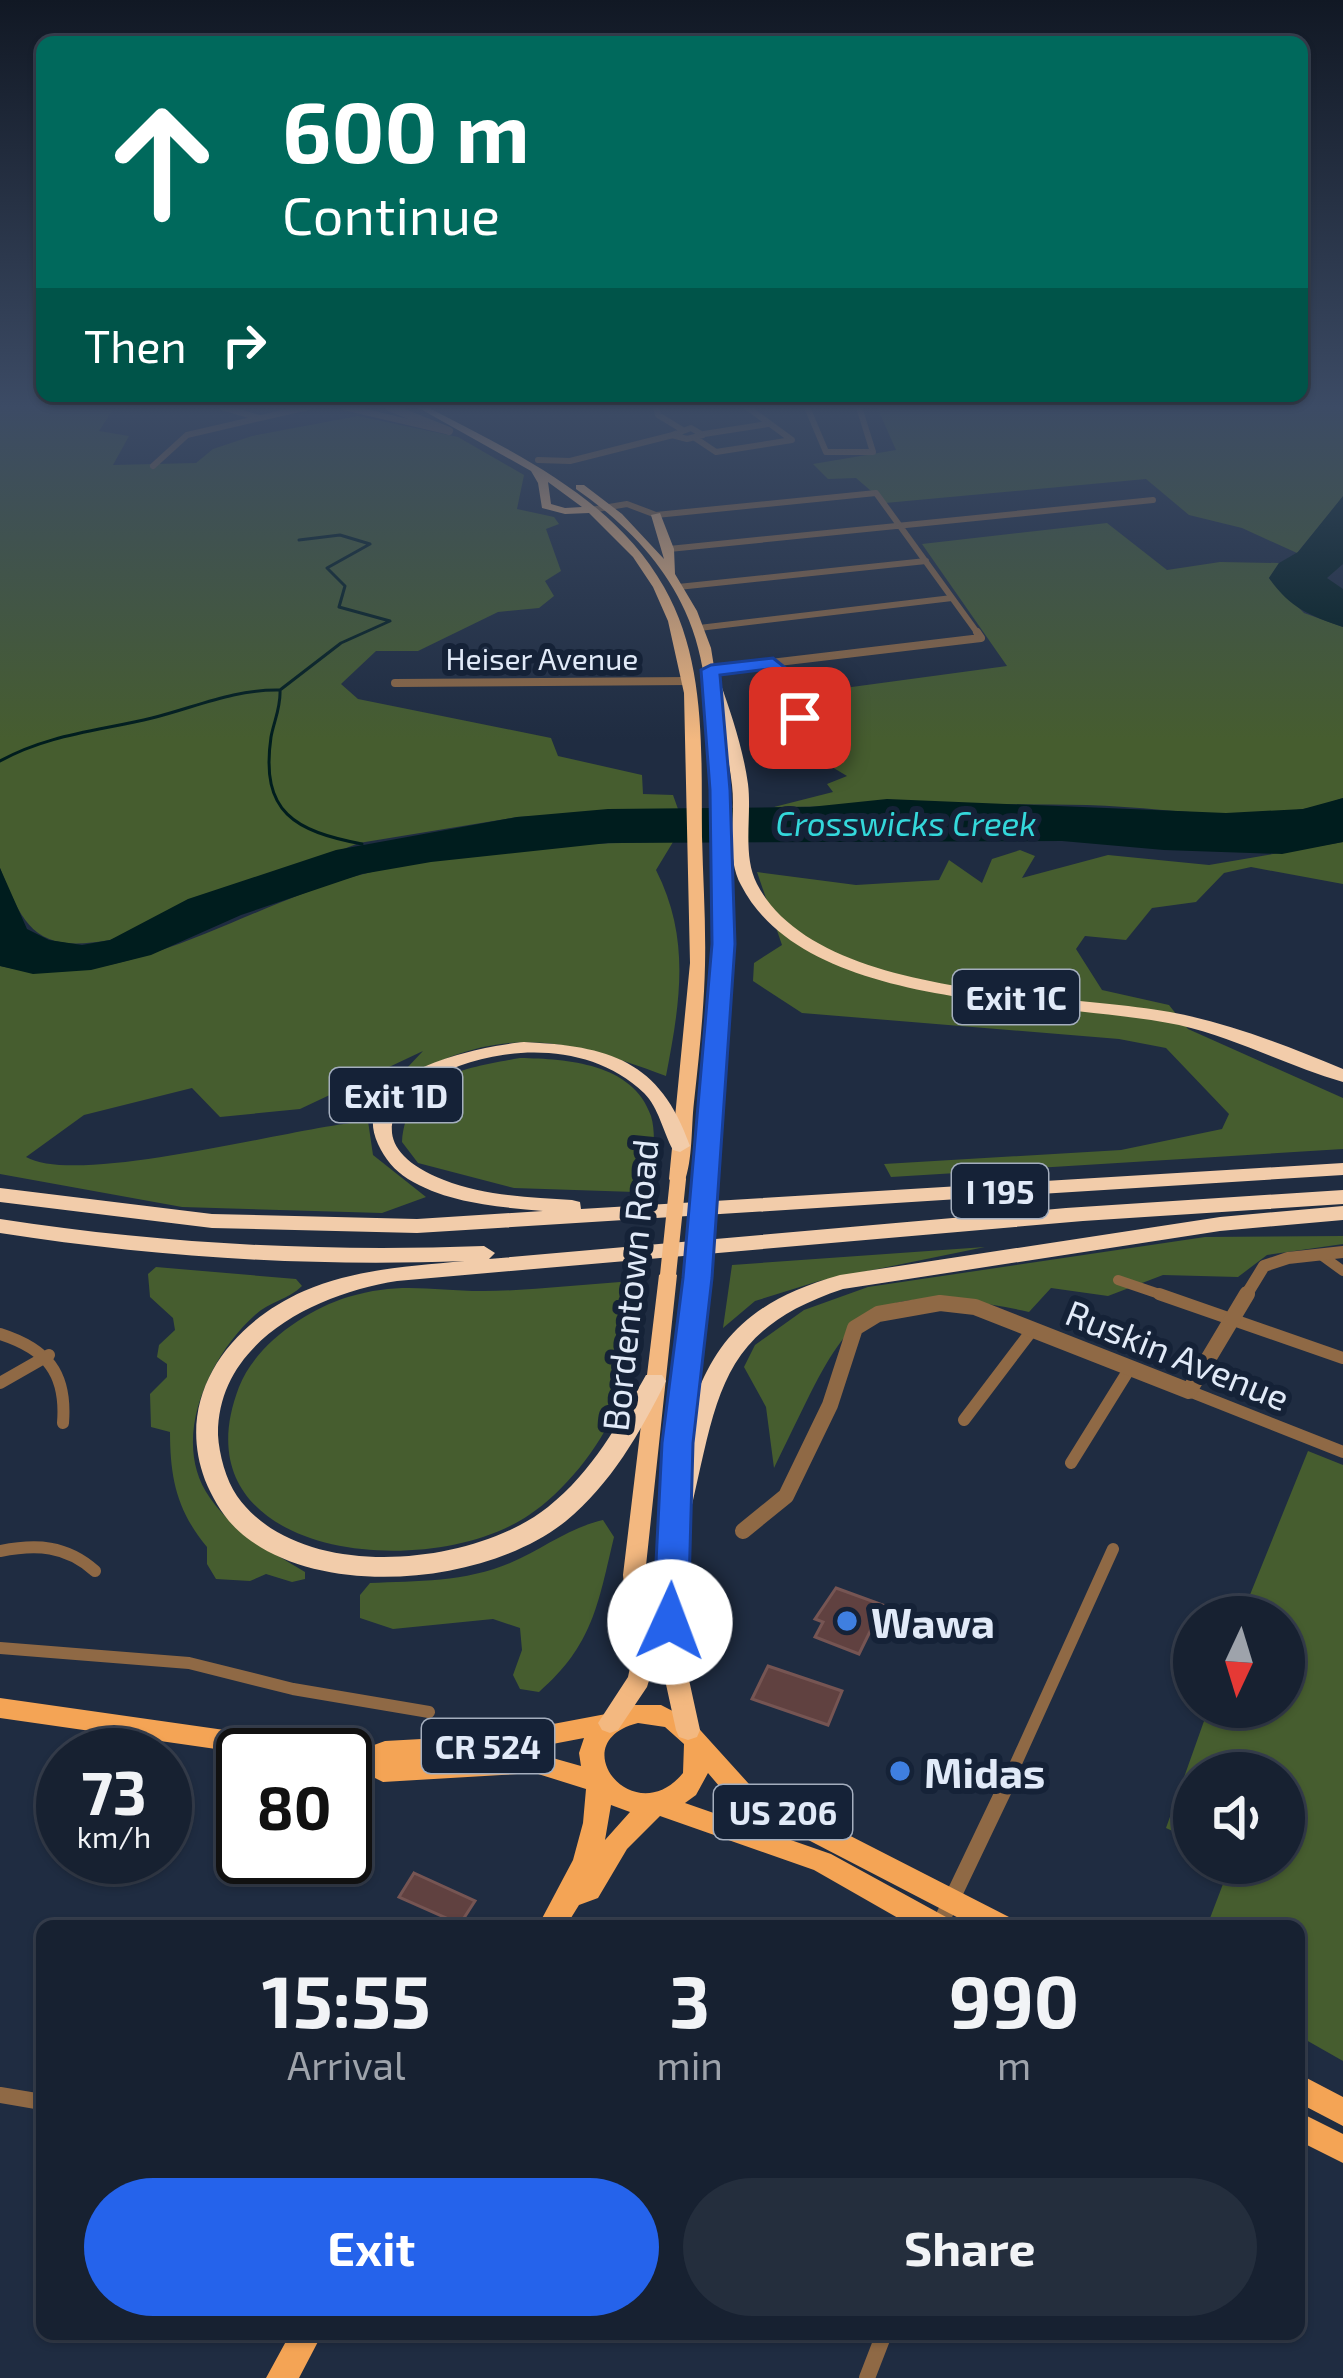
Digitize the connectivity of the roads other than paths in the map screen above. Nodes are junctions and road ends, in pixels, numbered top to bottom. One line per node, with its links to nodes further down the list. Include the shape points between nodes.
1 (600, 518): 14 (highway, US 206, via 657,584)
2 (617, 518): 9 (highway, US 206)
3 (657, 518): 7 (highway)
4 (896, 518): 6 (street)
5 (980, 518): 6 (street)
6 (902, 526): 7 (street); 8 (street)
7 (669, 549): 9 (highway)
8 (926, 561): 9 (street); 10 (street)
9 (675, 582): 11 (highway, US 206)
10 (952, 598): 11 (street); 12 (street, via 981,638)
11 (699, 628): 13 (highway, US 206)
12 (773, 663): 13 (street); 16 (street, via 793,681 801,734 796,751)
13 (711, 675): 17 (highway, Exit 1C, via 741,790 749,884 766,910 810,946 928,987 1190,1022); 43 (highway, Bordentown Road / US 206, bridge, via 723,960 677,1443)
14 (690, 681): 15 (street, Heiser Avenue); 18 (highway, Bordentown Road / US 206, via 697,979)
15 (394, 682)
16 (766, 757)
17 (1343, 1076)
18 (680, 1146): 23 (highway, Exit 1D, via 646,1083 601,1059 561,1050 460,1058 411,1082 386,1112 384,1134 395,1158 437,1185); 36 (highway, Bordentown Road / US 206, bridge)
19 (1343, 1169): 23 (highway, I 195)
20 (0, 1195): 23 (highway, I 195, via 288,1226)
21 (1343, 1197): 24 (highway, I 195)
22 (1343, 1213): 43 (highway, via 1197,1227 840,1282 790,1298 726,1351)
23 (656, 1214)
24 (1079, 1214): 25 (highway, I 195, via 386,1256 199,1251); 36 (highway, via 351,1282 280,1313 230,1362 206,1420 209,1462 243,1518 284,1545 353,1565 435,1565 512,1542 564,1508 605,1464)
25 (0, 1226)
26 (1343, 1252): 27 (street)
27 (1321, 1255): 28 (street); 30 (street, via 1264,1266)
28 (1343, 1271)
29 (1118, 1280): 30 (street)
30 (1233, 1317): 34 (street); 38 (street)
31 (1033, 1329): 35 (street, Ruskin Avenue); 39 (street); 44 (street, Ruskin Avenue, via 956,1304 878,1314 855,1328 830,1405 786,1496)
32 (0, 1334): 33 (street)
33 (49, 1355): 37 (street); 40 (street, via 64,1378)
34 (1343, 1358)
35 (1130, 1368): 38 (street, Ruskin Avenue); 42 (street)
36 (655, 1381): 51 (highway, Bordentown Road, via 634,1575 644,1658)
37 (0, 1383)
38 (1189, 1391): 41 (street, Ruskin Avenue)
39 (964, 1420)
40 (63, 1424)
41 (1343, 1452)
42 (1071, 1463)
43 (678, 1509): 52 (highway, Bordentown Road / US 206, via 672,1658)
44 (742, 1531)
45 (1113, 1549): 59 (street)
46 (0, 1551): 47 (street, via 53,1546)
47 (95, 1571)
48 (0, 1648): 50 (street, via 189,1663)
49 (0, 1708): 53 (main road)
50 (429, 1712)
51 (610, 1723): 52 (main road, via 643,1713 675,1720); 54 (main road, CR 524, via 457,1750); 56 (main road, via 592,1746)
52 (692, 1736): 57 (main road, via 699,1755 693,1780); 59 (main road, US 206, via 740,1792)
53 (216, 1739)
54 (372, 1754)
55 (372, 1766): 56 (main road, CR 524, via 536,1763)
56 (598, 1784): 57 (main road, via 625,1803); 58 (main road, via 595,1832)
57 (655, 1804): 58 (main road, via 618,1841 589,1890); 61 (main road, US 206, via 822,1862)
58 (574, 1895): 60 (main road)
59 (953, 1900): 62 (street); 63 (main road, US 206)
60 (555, 1920)
61 (927, 1920)
62 (941, 1920)
63 (989, 1920)
64 (1305, 2091): 67 (main road)
65 (0, 2095): 66 (street)
66 (36, 2101)
67 (1343, 2112)
68 (1305, 2129): 69 (main road)
69 (1343, 2149)
70 (304, 2340): 72 (main road)
71 (882, 2340): 73 (street)
72 (282, 2378)
73 (867, 2378)

